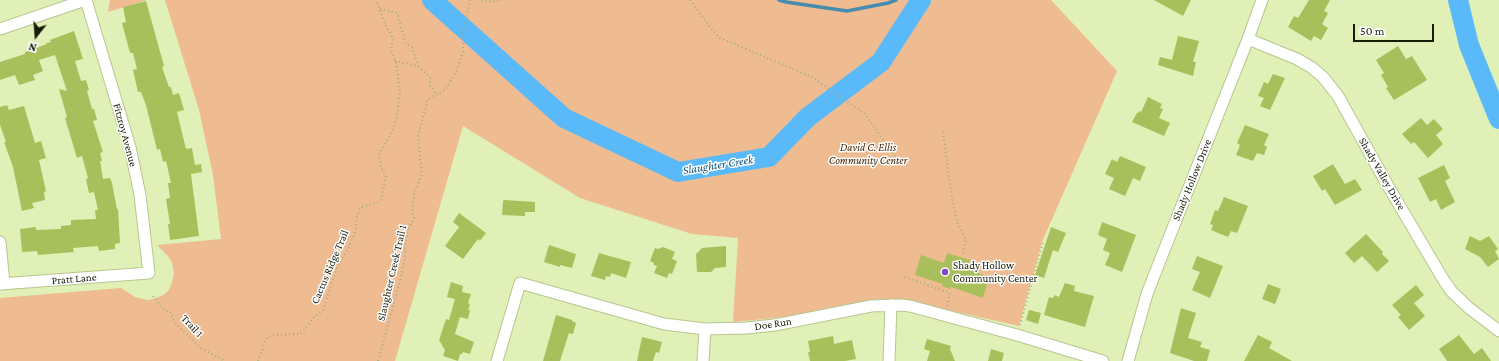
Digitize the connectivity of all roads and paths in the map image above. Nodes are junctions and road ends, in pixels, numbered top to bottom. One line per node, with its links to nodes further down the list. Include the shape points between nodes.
1 (86, 0): 9 (street); 19 (street, Fitzroy Avenue, via 130,147 140,195)
2 (376, 0): 8 (path, Cactus Ridge Trail)
3 (470, 0): 13 (path, Slaughter Creek Trail 1, via 463,51 446,89)
4 (482, 0): 5 (path)
5 (502, 0)
6 (690, 0): 15 (path, via 718,37 812,77 865,114)
7 (1262, 0): 10 (street, Shady Hollow Drive)
8 (380, 9): 11 (path, Cactus Ridge Trail, via 393,38 391,50); 12 (path, via 397,13 406,44 412,47)
9 (0, 29)
10 (1248, 39): 26 (street, Shady Valley Drive, via 1297,59 1323,76 1338,96 1443,279 1469,308); 35 (street, Shady Hollow Drive, via 1147,294)
11 (395, 61): 12 (path); 29 (path, Cactus Ridge Trail, via 400,92 392,132 379,154 386,176 381,200 360,209 354,235 337,267 323,310 300,334 267,337)
12 (418, 66): 13 (path, via 430,77 430,85)
13 (436, 95): 30 (path, Slaughter Creek Trail 1, via 428,99 418,136 422,174 415,191 412,211 414,218 404,246 405,258 400,281)
14 (943, 132): 18 (path, via 957,222 966,240)
15 (896, 159)
16 (0, 242): 21 (street)
17 (1043, 242): 27 (path)
18 (963, 254)
19 (149, 273): 21 (street, Pratt Lane)
20 (905, 277): 22 (path)
21 (2, 284)
22 (950, 293)
23 (153, 296): 28 (path, Trail 1, via 162,308 172,313 177,325 201,348)
24 (890, 306): 25 (street, Doe Run, via 855,309 775,325); 27 (street, Doe Run, via 910,306); 33 (street)
25 (705, 329): 31 (street, Doe Run, via 664,324 520,283); 32 (street)
26 (1499, 331)
27 (1017, 335): 34 (street, Doe Run)
28 (225, 361)
29 (258, 361)
30 (378, 361)
31 (497, 361)
32 (703, 361)
33 (889, 361)
34 (1103, 361)
35 (1128, 361)

